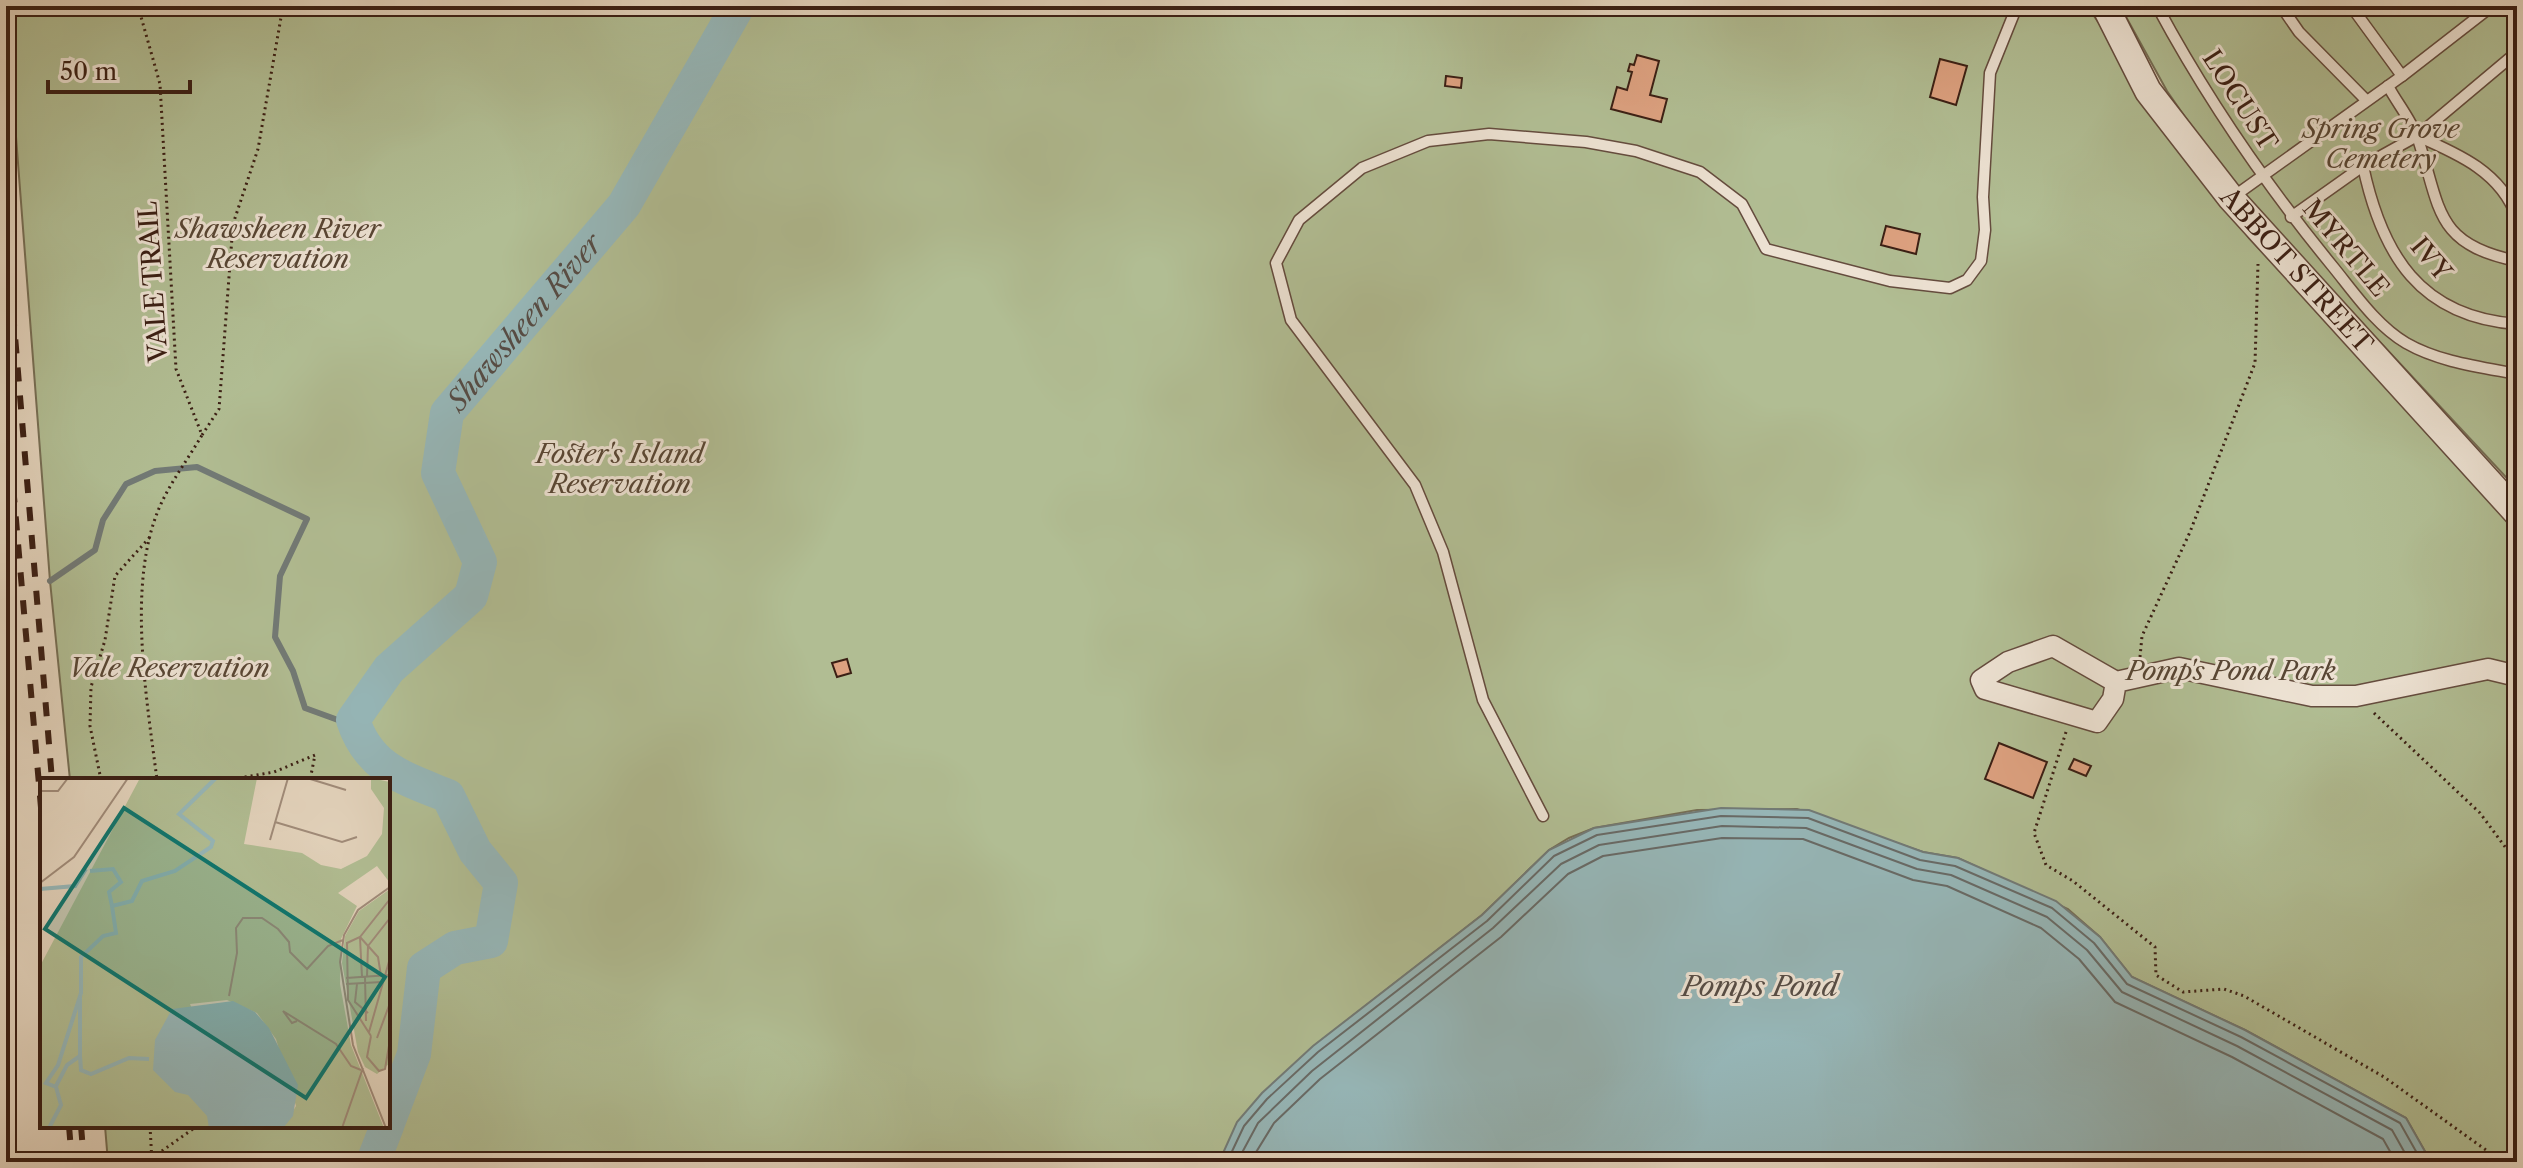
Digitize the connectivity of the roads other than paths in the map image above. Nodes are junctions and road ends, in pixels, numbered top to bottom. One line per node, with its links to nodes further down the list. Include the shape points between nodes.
1 (2017, 6): 25 (lane, via 1990,73 1981,261 1967,280 1950,288 1890,281 1766,249 1742,204 1714,180 1660,158 1586,142 1489,134 1428,141 1362,168 1299,220 1276,263 1291,320 1415,485 1443,552 1483,700)
2 (2105, 6): 16 (street, ABBOT STREET, via 2148,91)
3 (2157, 6): 15 (lane, LOCUST, via 2212,105)
4 (2281, 6): 12 (lane, via 2299,32)
5 (2351, 6): 10 (lane)
6 (2512, 6): 8 (lane)
7 (2488, 7): 10 (lane)
8 (2517, 21)
9 (2517, 52): 13 (lane)
10 (2402, 76): 11 (lane)
11 (2388, 86): 12 (lane); 13 (lane)
12 (2366, 100): 15 (lane)
13 (2417, 136): 14 (lane); 18 (lane, via 2474,163 2496,181); 19 (lane, via 2439,209 2455,237 2472,249)
14 (2363, 166): 17 (lane); 20 (lane, IVY, via 2384,235 2404,267 2432,296 2456,312)
15 (2264, 176): 16 (lane); 17 (lane, MYRTLE)
16 (2231, 198): 22 (street, ABBOT STREET)
17 (2291, 217): 21 (lane, MYRTLE, via 2371,313 2403,341 2428,353)
18 (2517, 218)
19 (2517, 261)
20 (2517, 324)
21 (2517, 374)
22 (2517, 513)
23 (2517, 676): 24 (street, via 2488,669 2356,696 2312,696 2179,668)
24 (2116, 682): 24 (street, via 2113,699 2097,722 1985,689 1981,680 2008,662 2053,646)
25 (1543, 816)

